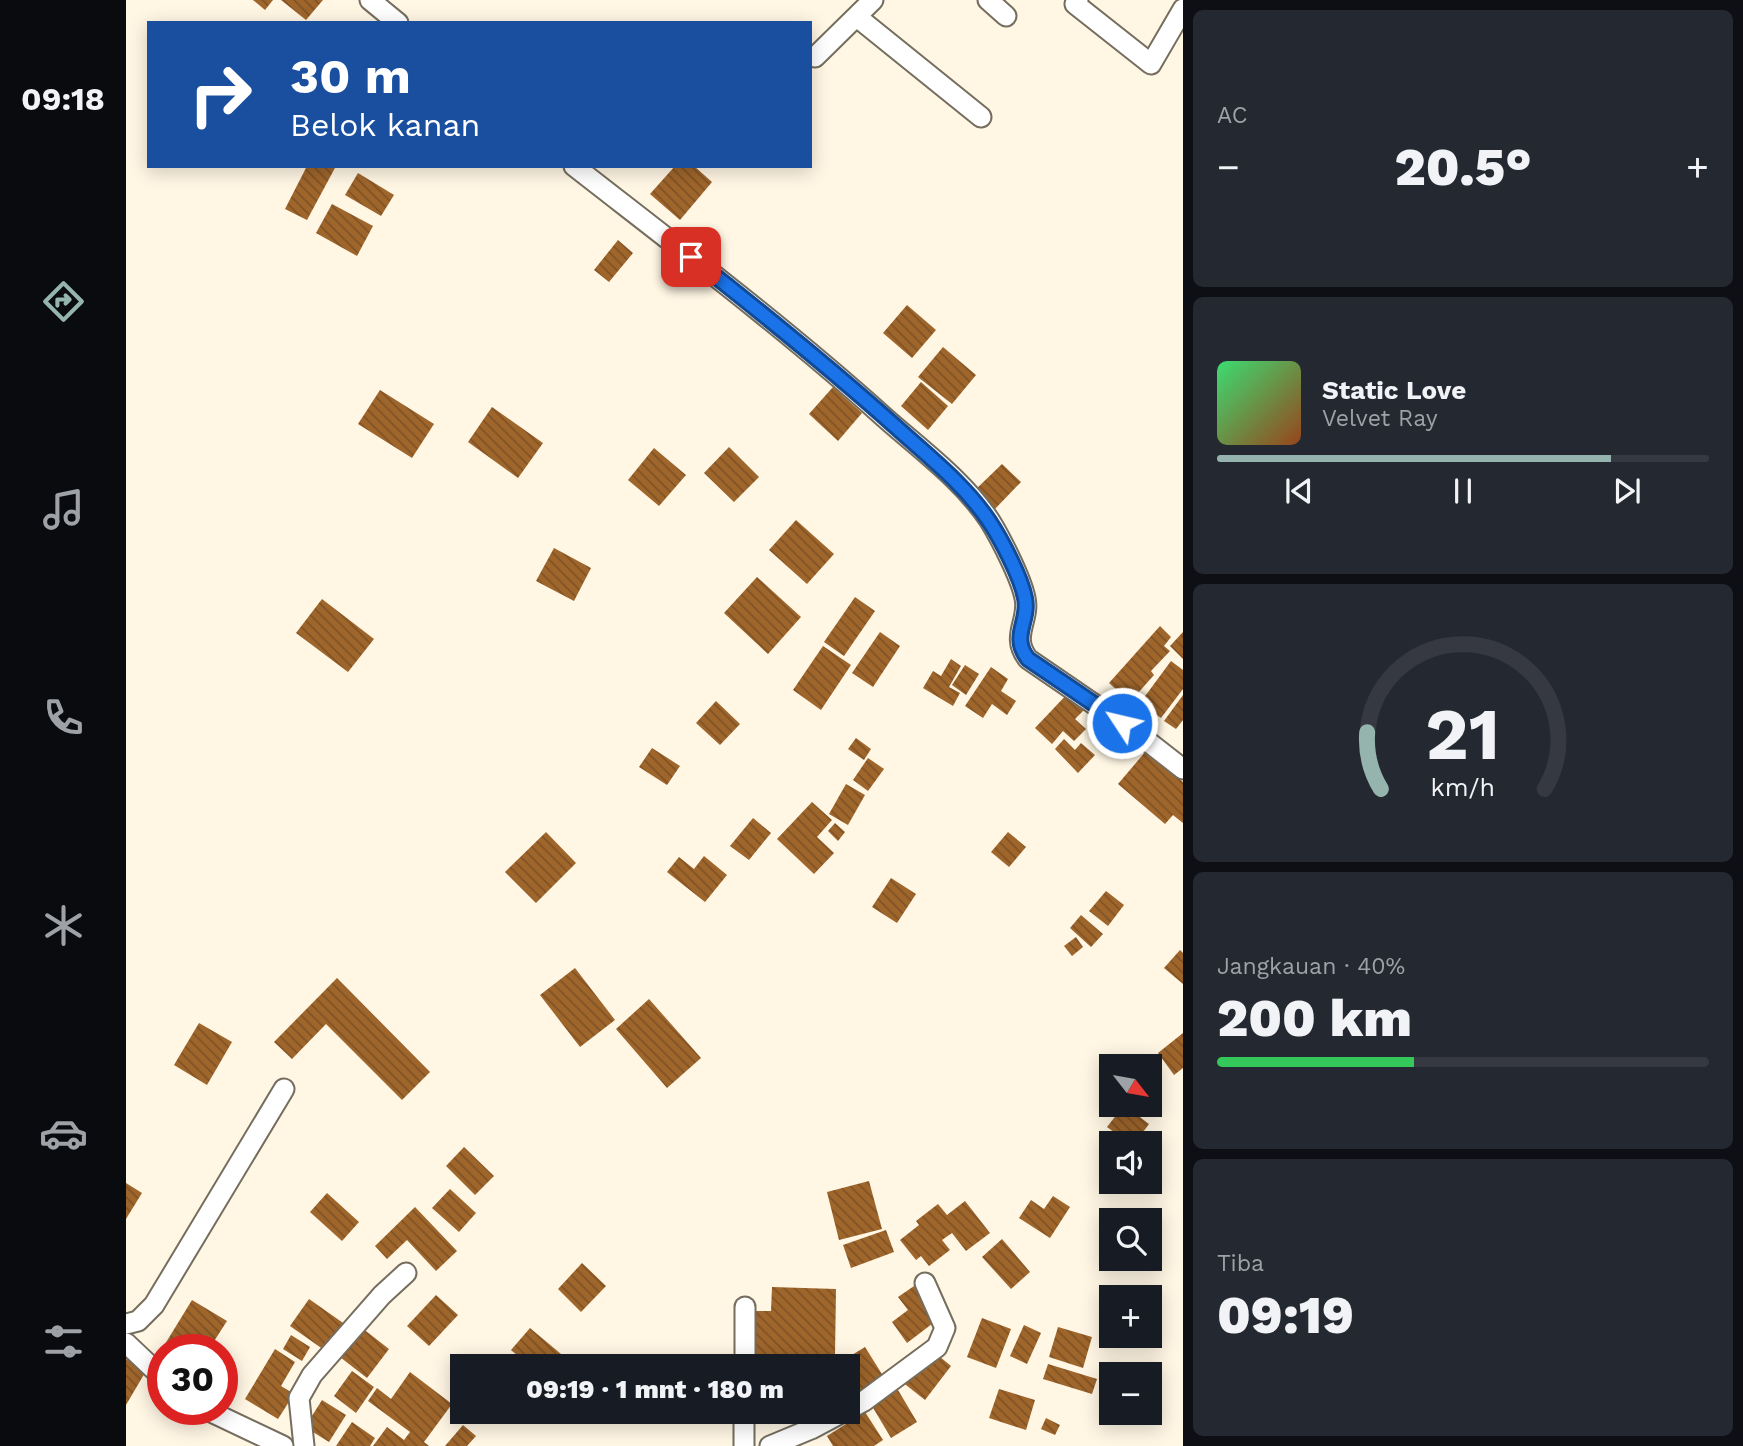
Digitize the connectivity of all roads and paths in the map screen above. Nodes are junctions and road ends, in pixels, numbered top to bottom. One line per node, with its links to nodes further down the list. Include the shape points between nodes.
1 (370, 0): 8 (street)
2 (873, 0): 7 (street)
3 (988, 0): 6 (street)
4 (1078, 0): 5 (street, via 1075,4 1151,64)
5 (1183, 9)
6 (1006, 16)
7 (857, 17): 9 (street); 10 (street)
8 (396, 21)
9 (815, 57)
10 (981, 117)
11 (577, 168): 12 (street, via 842,380 951,476 989,521 1019,579 1026,601 1021,649 1028,659)
12 (1183, 769)
13 (284, 1089): 17 (street, via 154,1305 138,1321)
14 (406, 1273): 26 (street, via 312,1375 299,1398)
15 (925, 1283): 21 (street, via 945,1328 937,1348)
16 (745, 1307): 19 (street)
17 (126, 1324)
18 (126, 1343): 20 (street)
19 (745, 1354)
20 (147, 1363)
21 (860, 1403)
22 (744, 1424): 27 (street)
23 (820, 1424): 28 (street)
24 (238, 1425): 25 (street)
25 (283, 1446)
26 (304, 1446)
27 (744, 1446)
28 (770, 1446)

